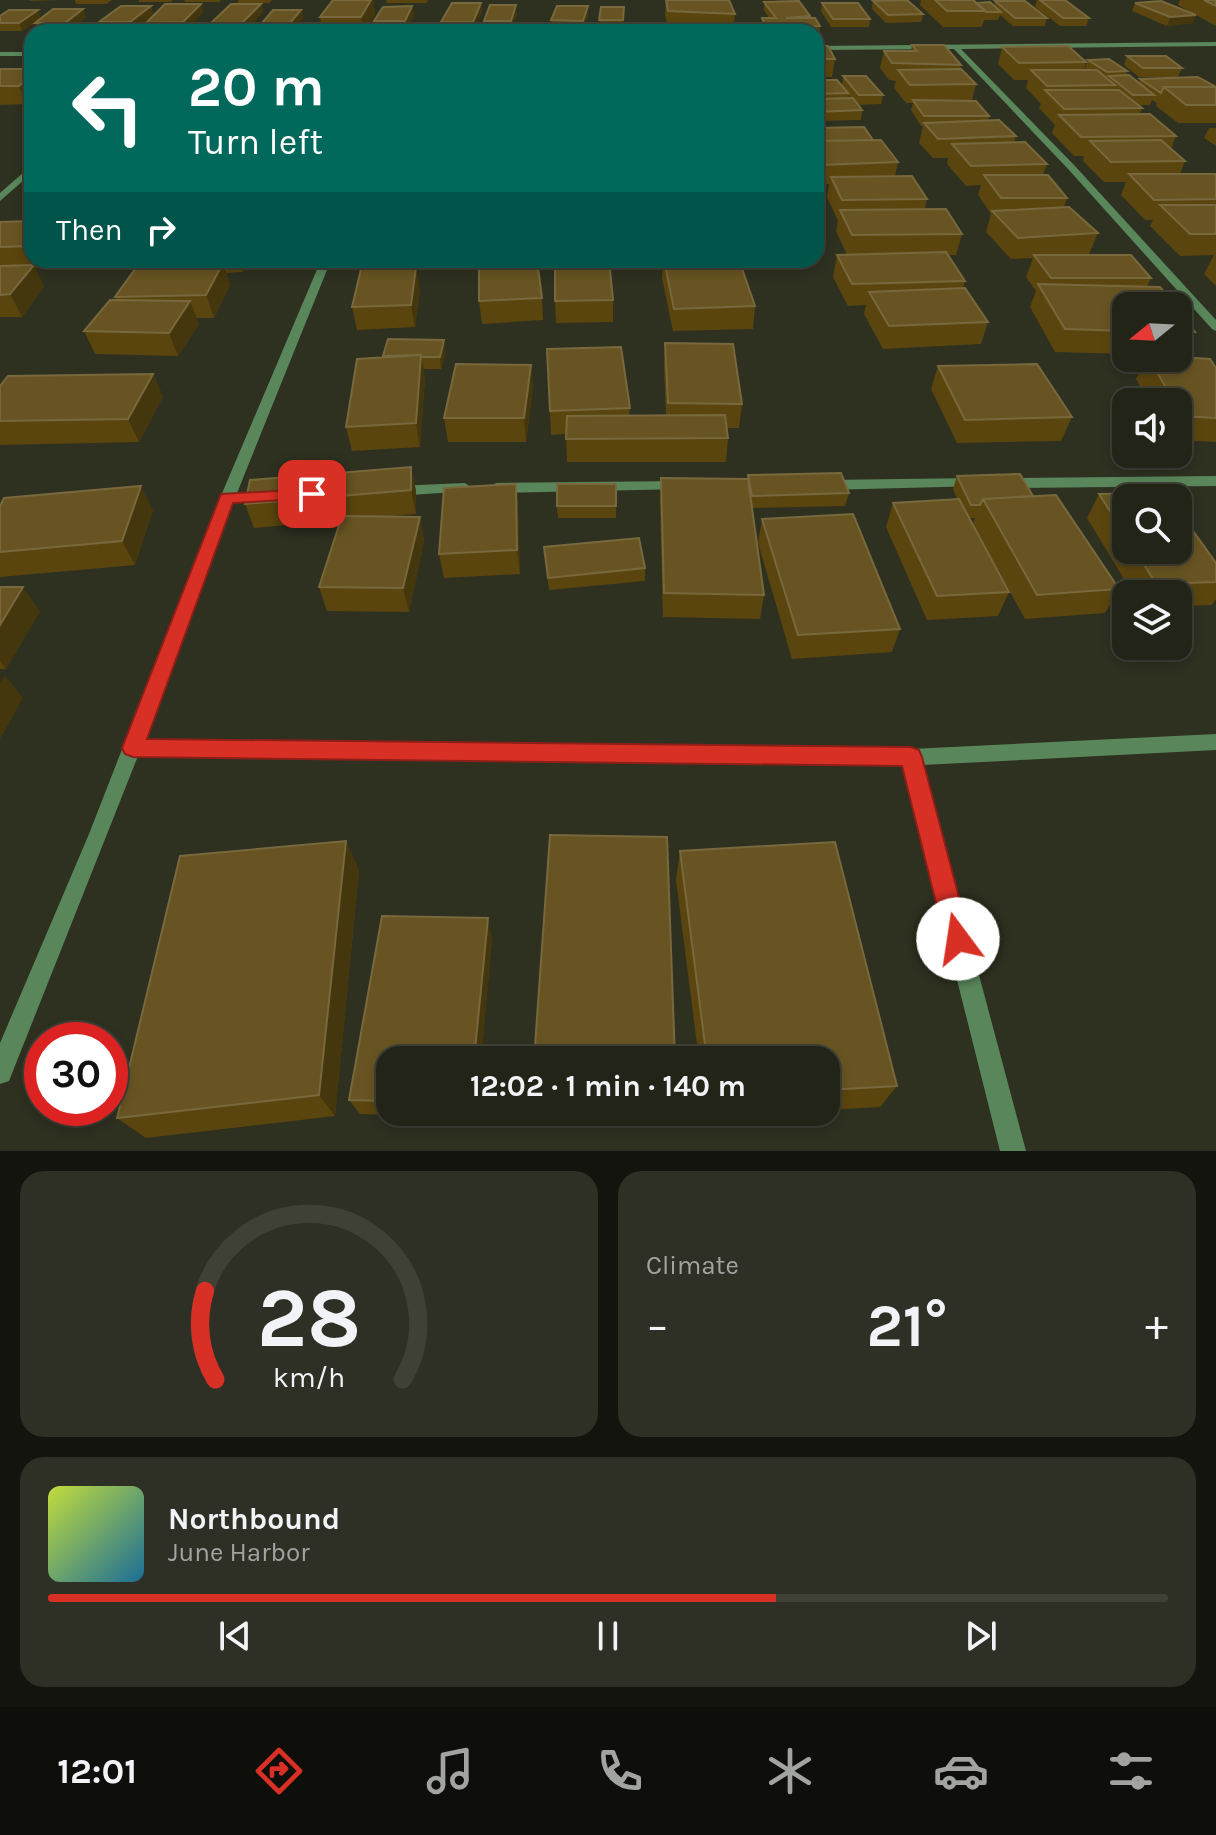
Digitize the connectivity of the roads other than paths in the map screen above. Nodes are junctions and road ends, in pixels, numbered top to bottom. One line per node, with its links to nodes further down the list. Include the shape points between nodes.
1 (1204, 44): 2 (street); 3 (street); 5 (street)
2 (1216, 44)
3 (955, 46): 4 (street); 11 (street)
4 (824, 48)
5 (1216, 52)
6 (0, 54): 7 (street)
7 (24, 54)
8 (24, 176): 9 (street)
9 (0, 198)
10 (323, 268): 17 (street)
11 (1216, 327)
12 (1216, 481): 13 (street)
13 (809, 485)
14 (701, 486): 15 (street)
15 (378, 491)
16 (287, 495): 17 (street)
17 (227, 498): 19 (street)
18 (1216, 742): 20 (street)
19 (133, 748): 20 (street); 21 (street)
20 (911, 757): 22 (street)
21 (0, 1072)
22 (1013, 1151)

